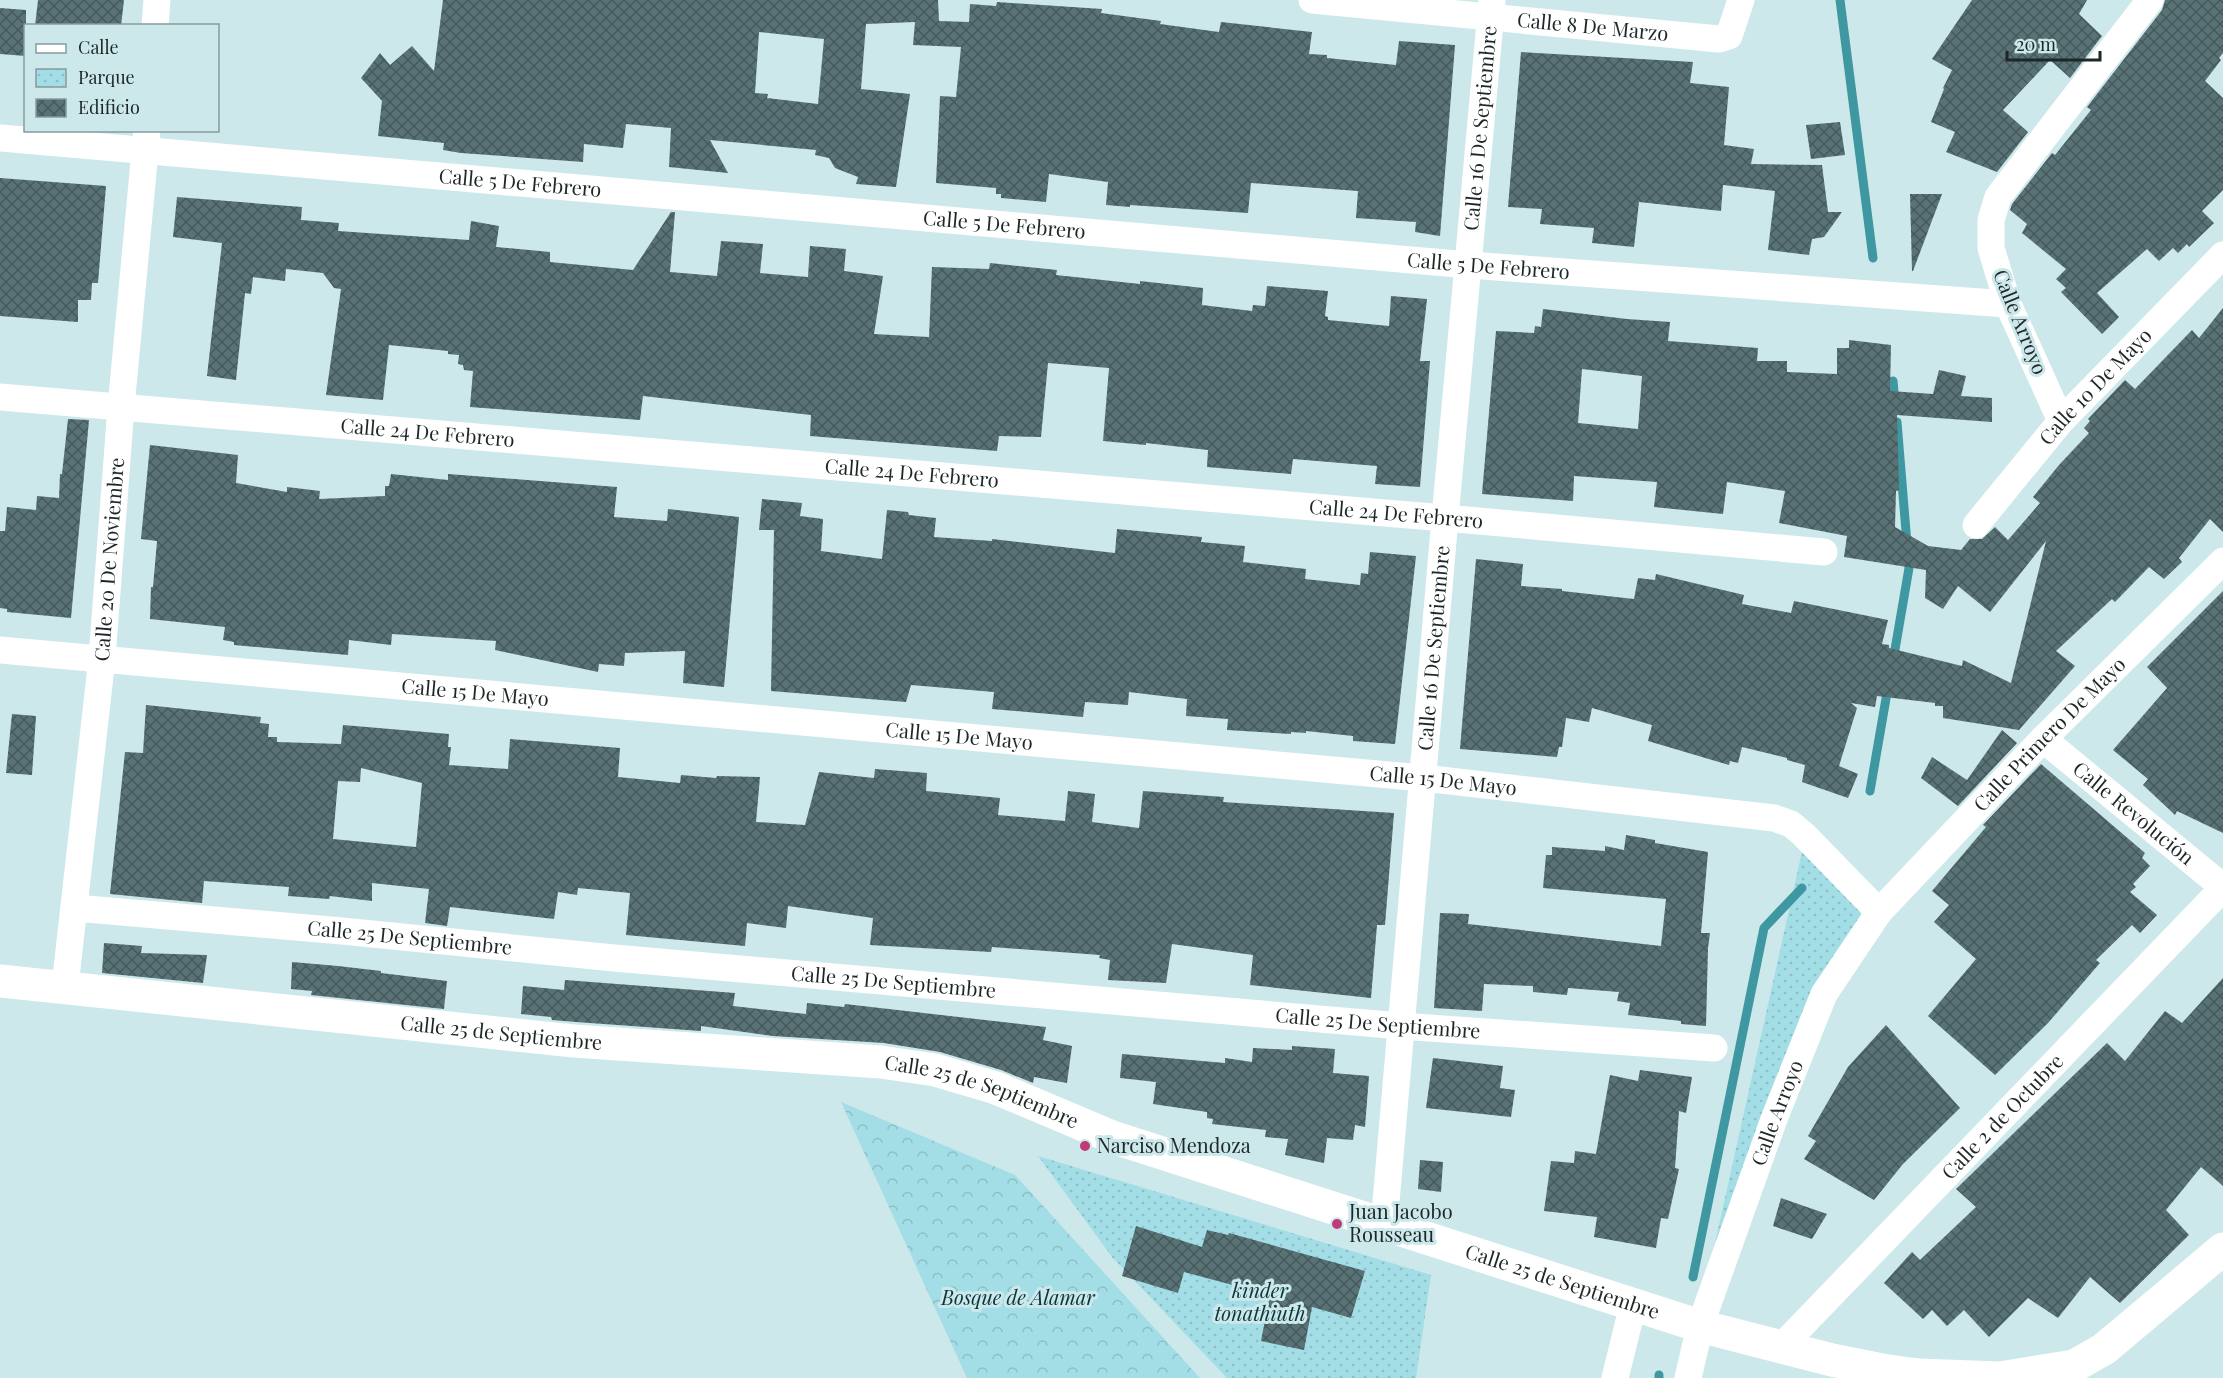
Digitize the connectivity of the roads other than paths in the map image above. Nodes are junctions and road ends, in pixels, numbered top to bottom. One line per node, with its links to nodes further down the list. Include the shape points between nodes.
1 (157, 0): 6 (street)
2 (1312, 0): 5 (street, Calle 8 De Marzo)
3 (1742, 0): 5 (street, Calle 8 De Marzo, via 1729,36 1719,39)
4 (2150, 0): 11 (street, Calle Arroyo, via 1998,197 1991,220 1991,248)
5 (1492, 8): 10 (street, Calle 16 De Septiembre)
6 (155, 24)
7 (0, 138): 8 (street, Calle 5 De Febrero)
8 (147, 141): 10 (street, Calle 5 De Febrero); 13 (street, Calle 20 De Noviembre)
9 (2223, 255): 14 (street, Calle 10 De Mayo)
10 (1469, 265): 11 (street, Calle 5 De Febrero); 15 (street, Calle 16 De Septiembre)
11 (2008, 304): 14 (street, Calle Arroyo)
12 (0, 397): 13 (street, Calle 24 De Febrero)
13 (122, 407): 15 (street, Calle 24 De Febrero); 20 (street, Calle 20 De Noviembre)
14 (2061, 421): 16 (street, Calle 10 De Mayo)
15 (1445, 518): 17 (street, Calle 24 De Febrero); 22 (street, Calle 16 De Septiembre)
16 (1976, 525)
17 (1824, 552)
18 (2223, 561): 21 (street, Calle Primero De Mayo)
19 (0, 650): 20 (street, Calle 15 De Mayo)
20 (102, 658): 22 (street, Calle 15 De Mayo); 24 (street, Calle 20 De Noviembre)
21 (2043, 739): 23 (street, Calle Revolución); 25 (street, Calle Primero De Mayo)
22 (1423, 778): 25 (street, Calle 15 De Mayo, via 1774,818 1803,834); 28 (street, Calle 16 De Septiembre)
23 (2223, 888): 34 (street, Calle 2 de Octubre)
24 (75, 908): 27 (street, Calle 20 De Noviembre); 28 (street, Calle 25 De Septiembre)
25 (1879, 912): 33 (street, Calle Arroyo, via 1824,994 1774,1119)
26 (0, 981): 27 (main road, Calle 25 de Septiembre)
27 (65, 986): 30 (main road, Calle 25 de Septiembre, via 574,1041 906,1064 996,1088 1112,1137)
28 (1401, 1026): 29 (street, Calle 25 De Septiembre); 30 (street, Calle 16 De Septiembre)
29 (1714, 1048)
30 (1384, 1225): 32 (main road, Calle 25 de Septiembre)
31 (2223, 1249): 35 (main road, Calle 25 de Septiembre)
32 (1633, 1305): 33 (main road, Calle 25 de Septiembre); 37 (street)
33 (1700, 1326): 34 (main road, Calle 25 de Septiembre); 38 (street, Calle Arroyo)
34 (1782, 1346): 36 (main road, Calle 25 de Septiembre, via 1882,1371)
35 (2082, 1372): 36 (main road, Calle 25 de Septiembre)
36 (2034, 1376)
37 (1615, 1378)
38 (1688, 1378)

